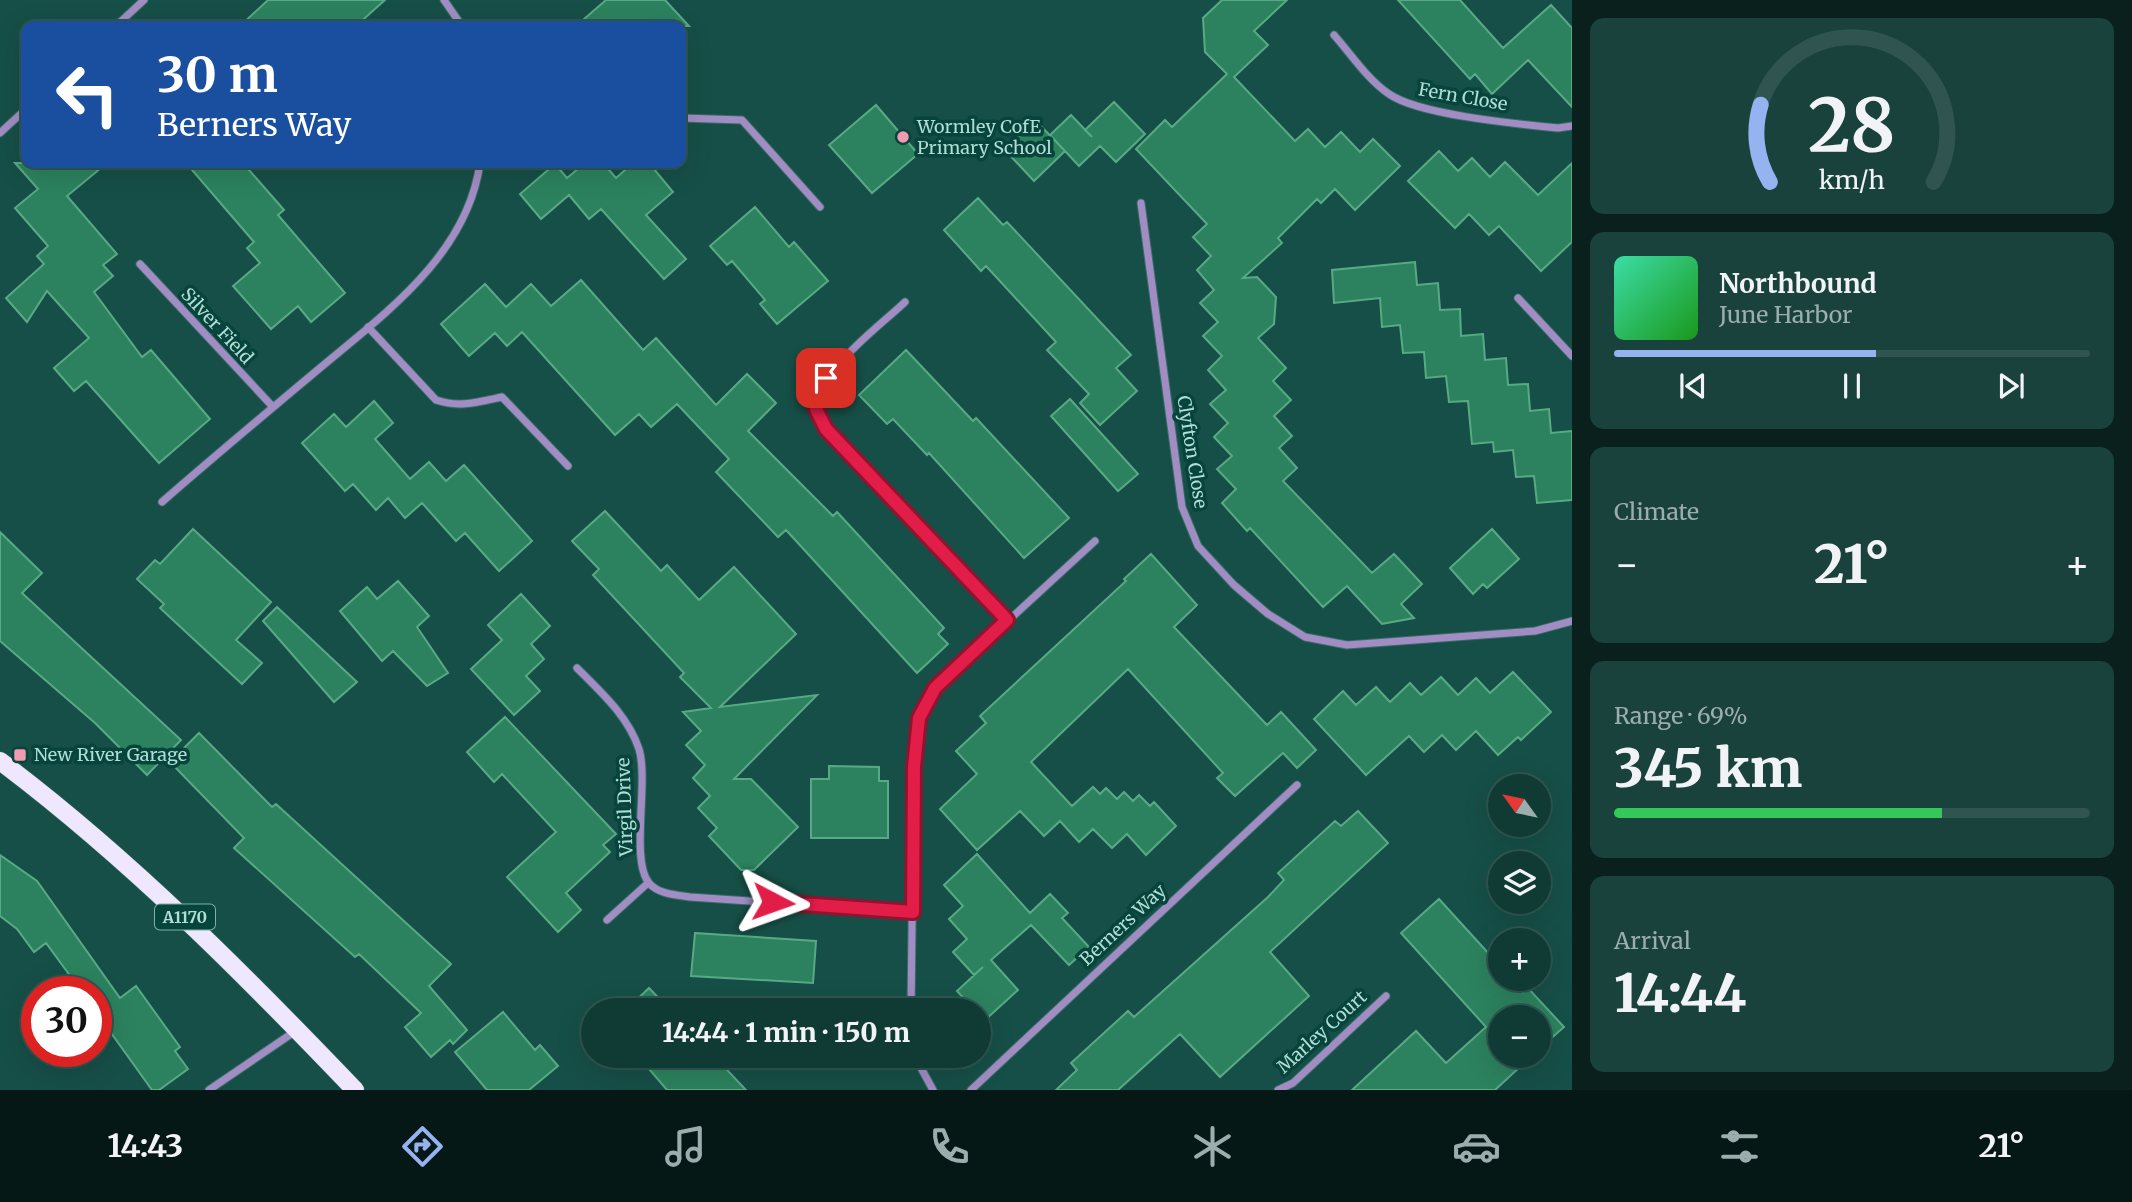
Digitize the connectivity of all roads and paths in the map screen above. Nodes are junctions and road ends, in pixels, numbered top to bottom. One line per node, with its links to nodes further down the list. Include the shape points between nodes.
1 (144, 0): 3 (street)
2 (444, 0): 4 (street)
3 (121, 21)
4 (459, 21)
5 (1334, 35): 8 (street, Fern Close, via 1376,83 1403,102 1445,113)
6 (21, 114): 9 (street)
7 (686, 118): 12 (street, via 742,120)
8 (1572, 126)
9 (0, 133)
10 (479, 168): 16 (street, via 468,206 446,247 411,290)
11 (1141, 202): 23 (street, Clyfton Close, via 1181,507 1198,546 1234,585 1305,637 1347,645 1535,631)
12 (820, 208)
13 (140, 264): 18 (street, Silver Field)
14 (1518, 298): 17 (street)
15 (905, 302): 22 (street, via 826,378 817,400 818,418)
16 (368, 327): 18 (street); 19 (street, via 436,400 464,405 502,397)
17 (1572, 356)
18 (273, 407): 20 (street)
19 (568, 466)
20 (162, 502)
21 (1095, 541): 22 (street)
22 (1007, 620): 28 (street, via 935,688 919,718)
23 (1572, 621)
24 (577, 668): 27 (street, Virgil Drive, via 612,703 639,750 643,769 641,859)
25 (0, 761): 32 (main road, A1170, via 174,908)
26 (1297, 785): 37 (street, Berners Way)
27 (648, 883): 28 (street, via 659,891 690,897); 29 (street)
28 (913, 912): 31 (street)
29 (607, 920)
30 (1386, 996): 38 (street, Marley Court, via 1293,1083)
31 (911, 998)
32 (297, 1030): 34 (street); 35 (main road, A1170)
33 (921, 1068): 36 (street)
34 (209, 1090)
35 (355, 1090)
36 (933, 1090)
37 (971, 1090)
38 (1278, 1090)

